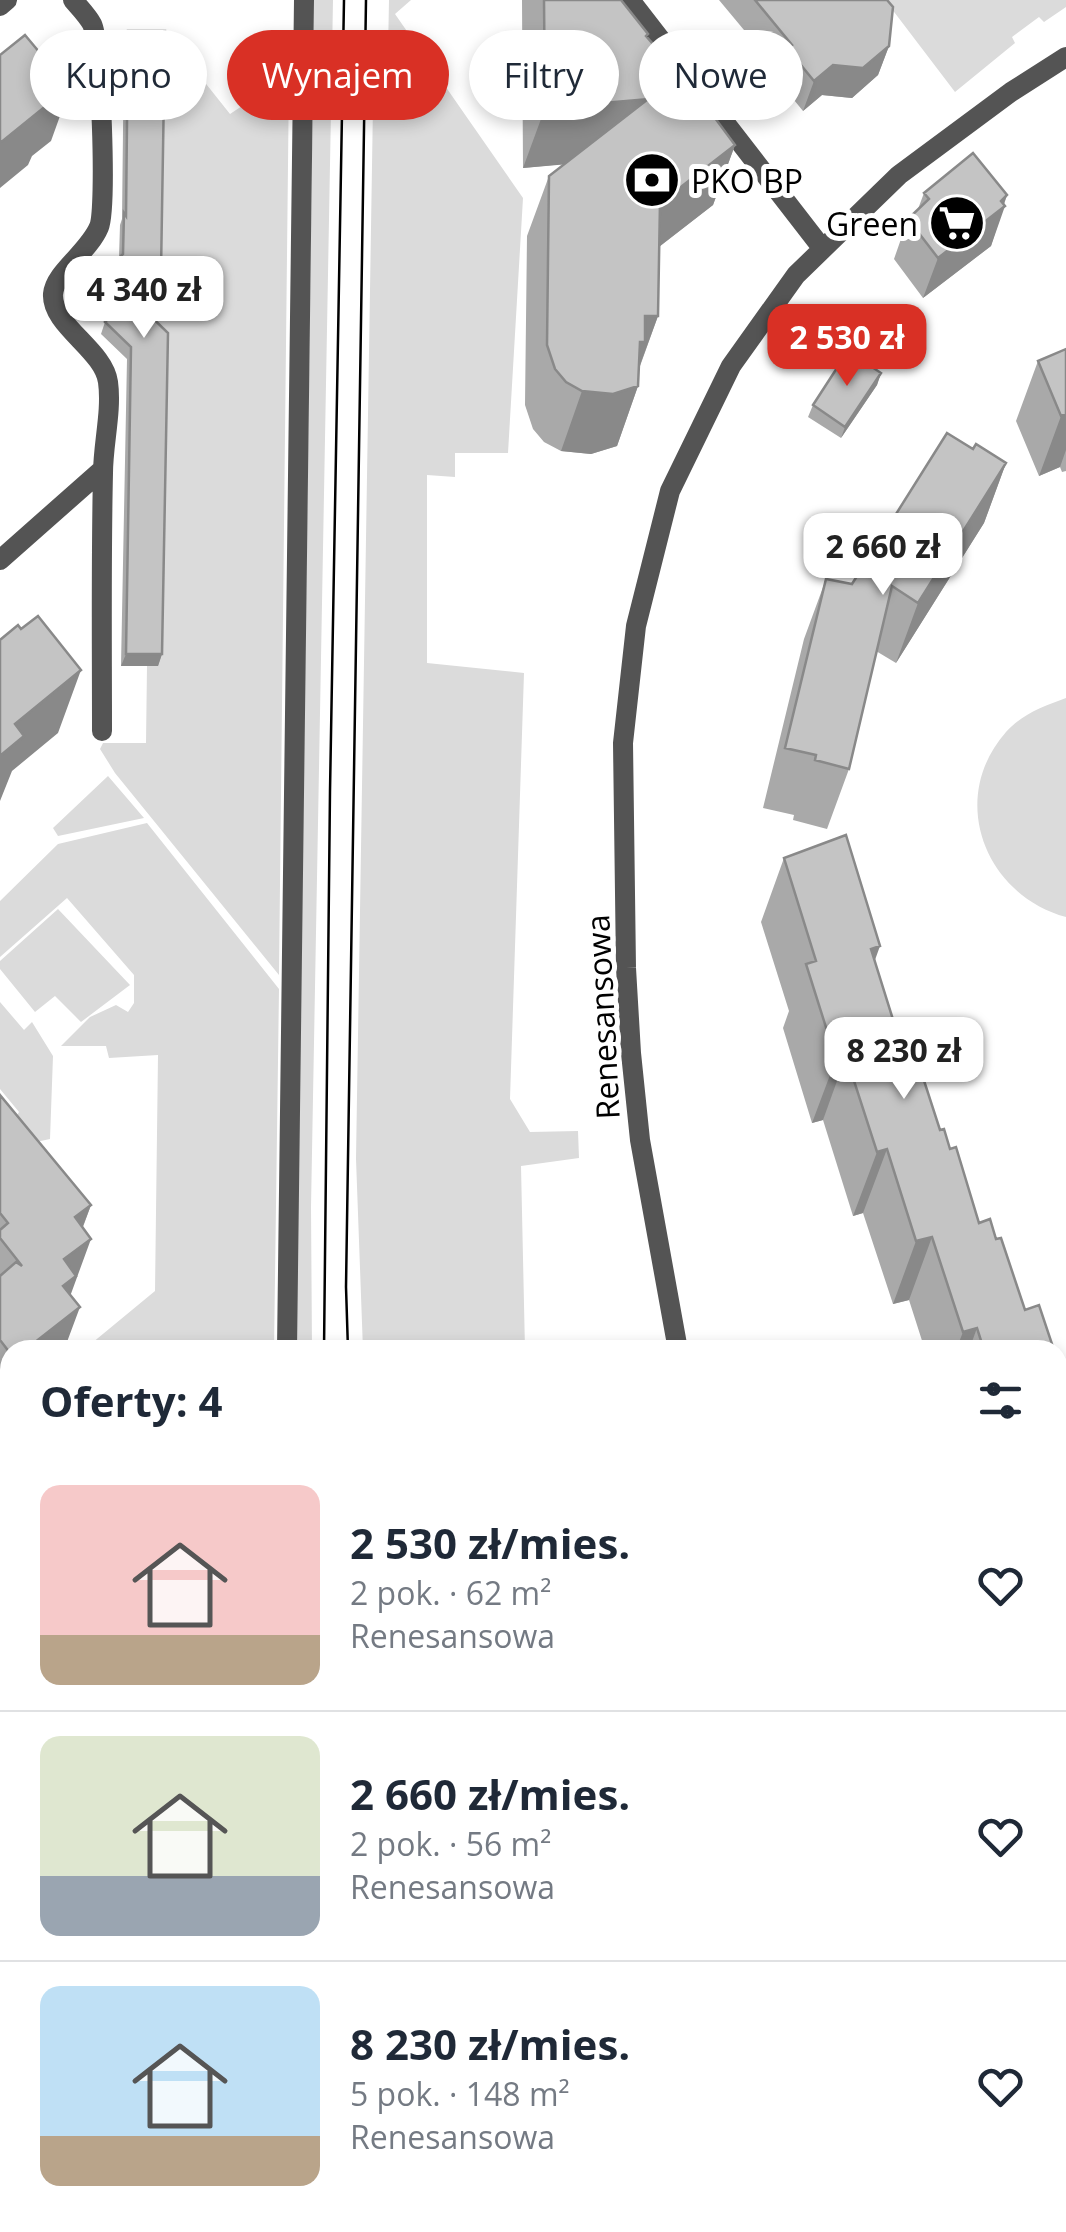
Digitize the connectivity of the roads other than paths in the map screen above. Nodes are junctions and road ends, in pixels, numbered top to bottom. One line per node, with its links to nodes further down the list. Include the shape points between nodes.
1 (7, 0): 5 (street)
2 (73, 0): 8 (street, via 92,24 100,56 102,220 53,295 54,308 107,376)
3 (304, 0): 11 (street)
4 (630, 0): 7 (street)
5 (0, 6)
6 (1066, 57): 7 (street, Renesansowa, via 899,175)
7 (822, 248): 12 (street, Renesansowa, via 731,366 698,428 670,491 636,626 623,743 626,968 640,1140)
8 (102, 469): 9 (street); 10 (street)
9 (0, 560)
10 (102, 731)
11 (287, 1340)
12 (676, 1340)

